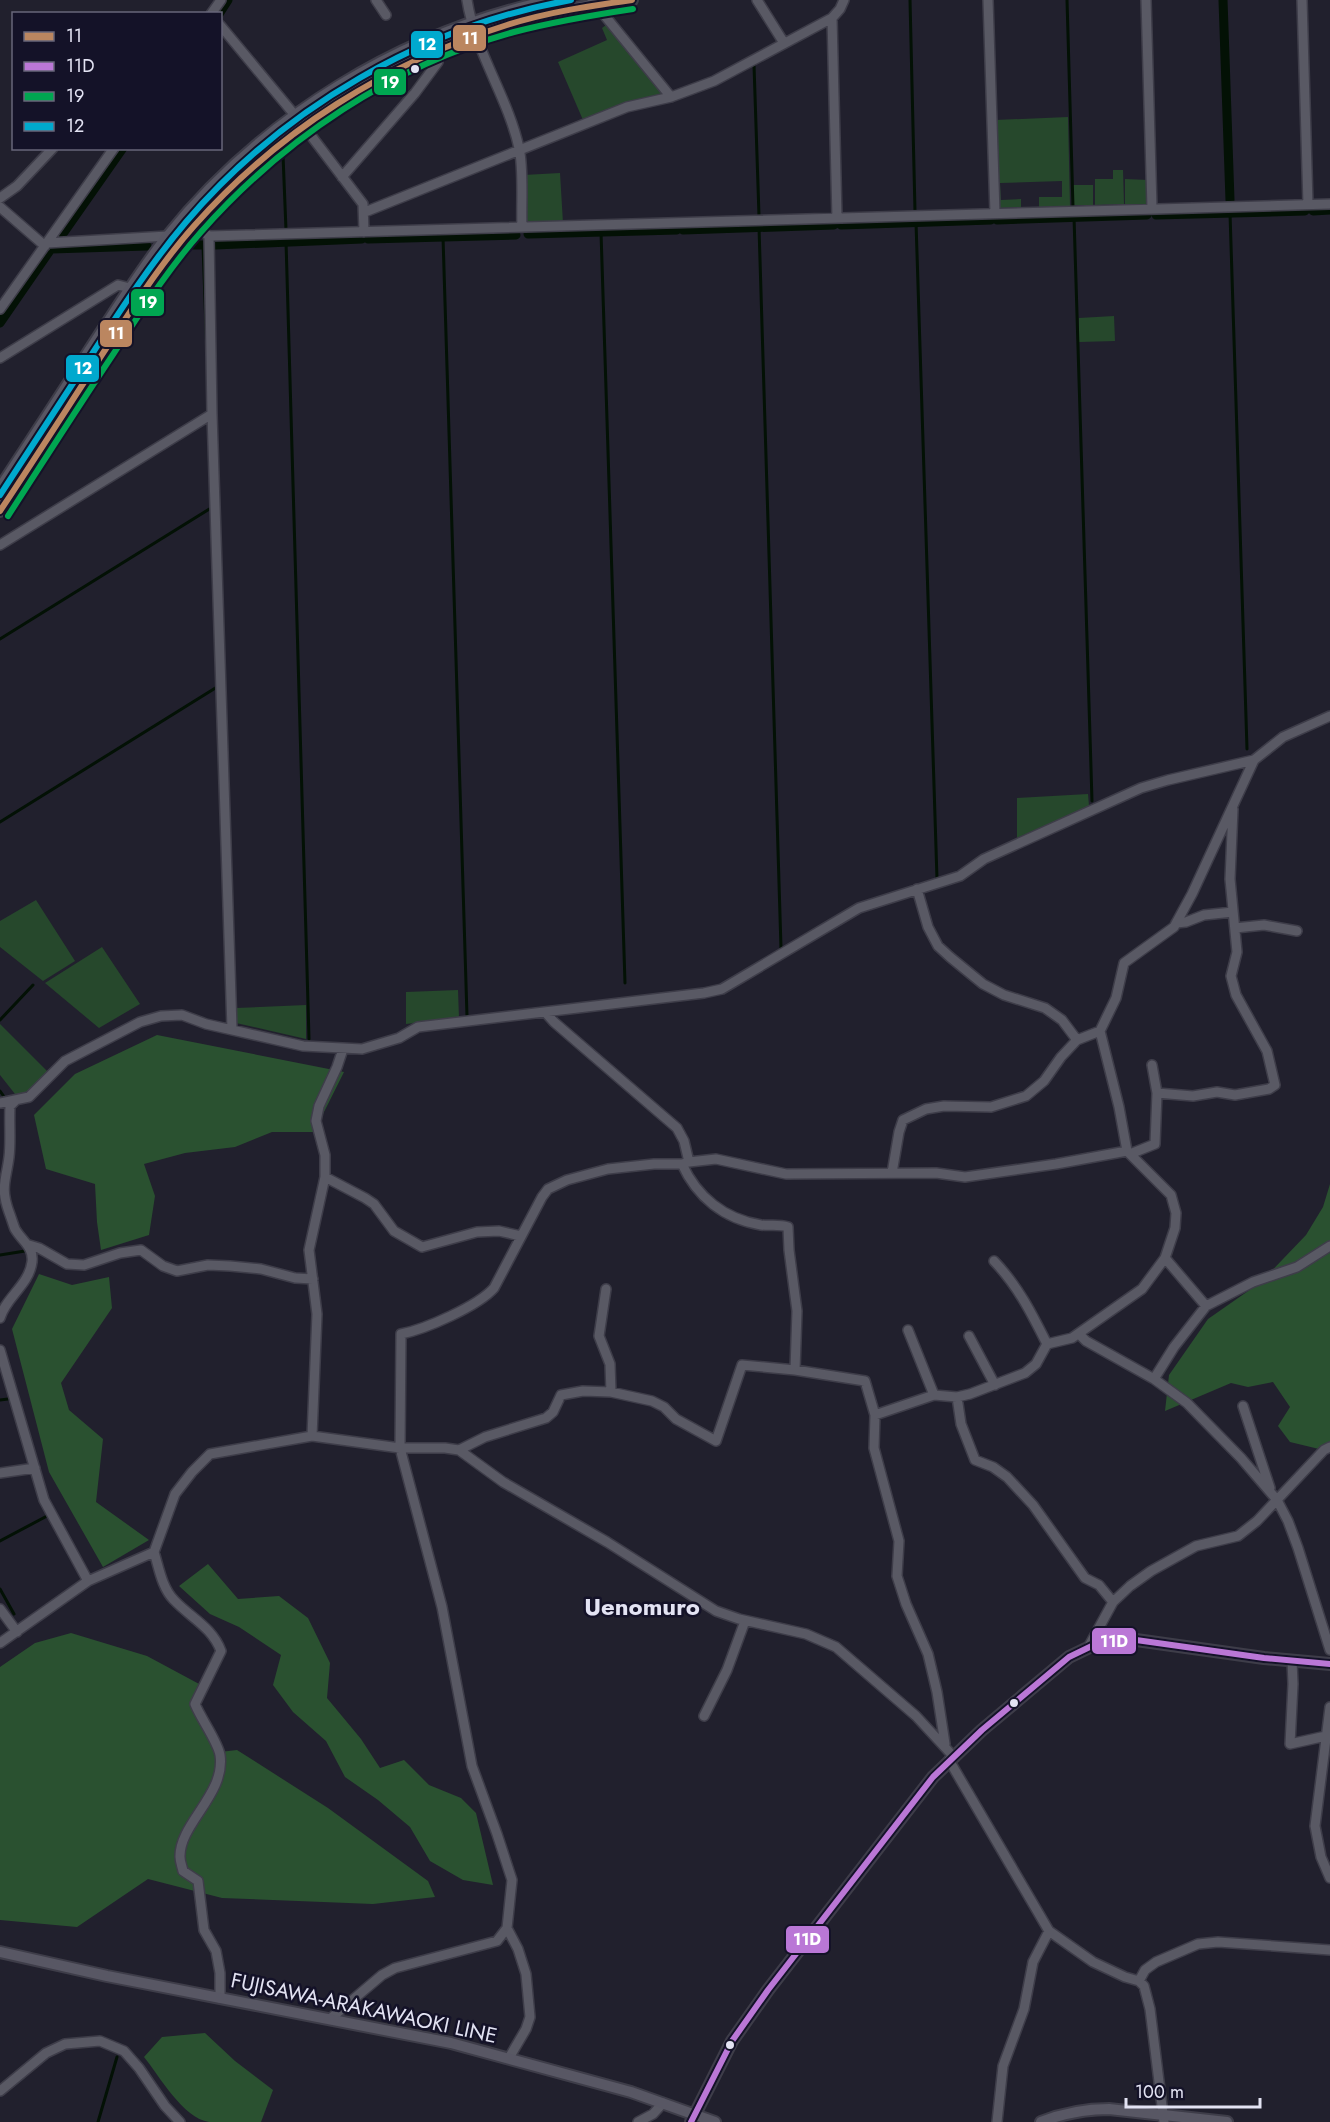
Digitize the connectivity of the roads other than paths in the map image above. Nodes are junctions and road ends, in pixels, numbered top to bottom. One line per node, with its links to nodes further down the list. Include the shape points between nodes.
1 (376, 0): 11 (street)
2 (467, 0): 13 (street)
3 (553, 0): 13 (main road)
4 (632, 0): 10 (main road)
5 (757, 0): 16 (street)
6 (844, 0): 12 (street)
7 (988, 0): 31 (street)
8 (1146, 0): 29 (street)
9 (1302, 0): 26 (street)
10 (594, 2): 15 (main road); 18 (street)
11 (386, 15)
12 (832, 18): 16 (street); 33 (street)
13 (472, 22): 15 (street); 19 (main road, via 392,56)
14 (222, 27): 19 (street)
15 (477, 34): 17 (main road); 23 (street)
16 (784, 43): 18 (street, via 714,81)
17 (435, 51): 20 (main road, via 382,75); 24 (street, via 438,62)
18 (671, 97): 23 (street, via 627,108)
19 (295, 115): 20 (street); 32 (main road, via 235,166)
20 (303, 125): 24 (street); 34 (main road, via 244,174)
21 (51, 150): 25 (street)
22 (113, 150): 39 (street)
23 (519, 150): 30 (street); 35 (street)
24 (342, 177): 30 (street, via 363,204)
25 (0, 198)
26 (1308, 204): 27 (street); 29 (street)
27 (1330, 204)
28 (0, 207): 39 (street)
29 (1152, 208): 31 (street)
30 (364, 212): 36 (street)
31 (995, 213): 33 (street)
32 (184, 218): 34 (street); 37 (main road)
33 (837, 218): 35 (street)
34 (195, 225): 38 (street); 41 (main road)
35 (522, 227): 36 (street)
36 (364, 232): 38 (street)
37 (168, 236): 39 (street); 40 (main road)
38 (209, 236): 44 (street)
39 (46, 245): 42 (street)
40 (130, 288): 41 (street); 43 (street, via 118,285); 45 (main road)
41 (141, 296): 46 (main road)
42 (0, 309)
43 (0, 358)
44 (210, 416): 47 (street); 57 (street)
45 (0, 488)
46 (0, 511)
47 (0, 545)
48 (1330, 716): 49 (street, via 1283,737)
49 (1254, 760): 50 (street); 51 (street, via 1141,788 984,859 960,876)
50 (1233, 803): 52 (street); 53 (street)
51 (917, 889): 56 (street, via 860,908 722,989); 59 (street, via 938,946 983,984 1045,1008 1062,1020)
52 (1233, 912): 53 (street); 54 (street)
53 (1176, 923): 58 (street, via 1124,963 1116,998)
54 (1235, 928): 55 (street, via 1264,925); 62 (street, via 1237,952 1232,976 1236,995 1267,1051 1275,1085 1235,1095)
55 (1297, 931)
56 (546, 1013): 60 (street, via 418,1027 389,1042); 66 (street, via 677,1128 684,1141)
57 (232, 1029): 60 (street, via 303,1046); 63 (street, via 182,1015 140,1022 65,1061 29,1097)
58 (1100, 1031): 59 (street); 65 (street)
59 (1077, 1040): 67 (street, via 1044,1081 1026,1096 991,1107 926,1109 903,1120)
60 (343, 1049): 68 (street, via 316,1121 325,1155)
61 (1152, 1065): 62 (street)
62 (1157, 1093): 65 (street, via 1155,1144)
63 (15, 1101): 64 (street); 70 (street, via 9,1106 4,1198 16,1230)
64 (0, 1103)
65 (1128, 1152): 67 (street, via 964,1177); 72 (street, via 1171,1195 1175,1228)
66 (685, 1163): 67 (street, via 716,1159 786,1174); 69 (street, via 608,1169 567,1180 548,1189); 83 (street, via 690,1182 720,1210 760,1224 789,1227 797,1311)
67 (892, 1173)
68 (325, 1178): 69 (street, via 374,1204 394,1231 422,1247 477,1232); 74 (street, via 309,1250)
69 (521, 1236): 93 (street, via 486,1297 401,1334)
70 (29, 1245): 74 (street, via 67,1264 84,1265 141,1250 177,1271 208,1265 230,1266); 77 (street, via 32,1261 27,1276)
71 (1330, 1246): 76 (street, via 1297,1267 1253,1282)
72 (1165, 1258): 76 (street); 79 (street, via 1142,1289)
73 (994, 1261): 81 (street, via 1027,1303)
74 (313, 1279): 91 (street, via 317,1314)
75 (606, 1289): 86 (street, via 599,1336 610,1364)
76 (1206, 1306): 84 (street, via 1173,1347)
77 (0, 1318)
78 (908, 1330): 87 (street)
79 (1078, 1334): 81 (street); 84 (street)
80 (969, 1336): 85 (street)
81 (1047, 1344): 85 (street, via 1025,1374)
82 (0, 1350): 95 (street)
83 (795, 1370): 86 (street, via 742,1365 716,1441 652,1401); 90 (street, via 865,1381)
84 (1154, 1379): 97 (street, via 1187,1403)
85 (995, 1384): 88 (street)
86 (611, 1392): 94 (street, via 561,1395 546,1418 485,1437)
87 (934, 1395): 88 (street); 90 (street)
88 (957, 1397): 100 (street, via 961,1424 975,1460 1007,1477 1033,1505 1085,1578 1099,1585)
89 (1244, 1406): 97 (street)
90 (875, 1416): 112 (street, via 874,1448 899,1541 897,1575 928,1654)
91 (312, 1436): 93 (street); 98 (street, via 210,1454 175,1494)
92 (1330, 1447): 97 (street)
93 (399, 1448): 94 (street); 115 (street, via 442,1607 472,1766 512,1880)
94 (459, 1450): 102 (street, via 503,1482 716,1611)
95 (35, 1468): 96 (street); 99 (street, via 44,1500)
96 (0, 1473)
97 (1274, 1497): 100 (street, via 1257,1521 1238,1536 1196,1546 1178,1555); 106 (street, via 1298,1548)
98 (154, 1552): 99 (street); 120 (street, via 162,1580 173,1599 217,1639 221,1652 195,1704 220,1752 220,1767 210,1798 185,1836 180,1856 183,1871 198,1881 204,1930 216,1951)
99 (88, 1581): 103 (street)
100 (1113, 1602): 105 (street)
101 (0, 1610): 103 (street)
102 (745, 1621): 110 (street); 112 (street, via 806,1634 836,1647)
103 (17, 1632): 104 (street)
104 (0, 1643)
105 (1089, 1646): 107 (main road, via 1129,1639); 113 (main road, via 1043,1678)
106 (1330, 1650)
107 (1292, 1661): 108 (main road); 111 (street, via 1290,1744)
108 (1330, 1665)
109 (1330, 1707): 111 (street)
110 (704, 1716)
111 (1326, 1736): 114 (street, via 1315,1826)
112 (945, 1744): 113 (street)
113 (951, 1758): 116 (street); 125 (main road, via 756,2007 723,2057)
114 (1330, 1878)
115 (507, 1928): 121 (street, via 497,1941 395,1968); 122 (street, via 526,1974 530,2017)
116 (1049, 1931): 119 (street, via 1093,1962); 130 (street, via 1033,1962 1024,2009 1003,2066)
117 (1330, 1950): 119 (street, via 1198,1944 1156,1962)
118 (0, 1952): 120 (main road, FUJISAWA-ARAKAWAOKI LINE)
119 (1138, 1981): 126 (street, via 1144,1986 1150,2009)
120 (220, 1998): 121 (main road, FUJISAWA-ARAKAWAOKI LINE)
121 (330, 2019): 122 (main road, FUJISAWA-ARAKAWAOKI LINE)
122 (509, 2058): 124 (main road, FUJISAWA-ARAKAWAOKI LINE)
123 (0, 2091): 127 (street, via 46,2054 65,2044 100,2041 124,2051)
124 (663, 2103): 125 (main road, FUJISAWA-ARAKAWAOKI LINE); 128 (street)
125 (692, 2119): 129 (main road, FUJISAWA-ARAKAWAOKI LINE)
126 (1164, 2119): 131 (main road, via 1091,2109); 132 (main road)
127 (180, 2122)
128 (638, 2122)
129 (715, 2122)
130 (997, 2122)
131 (1041, 2122)
132 (1227, 2122)

